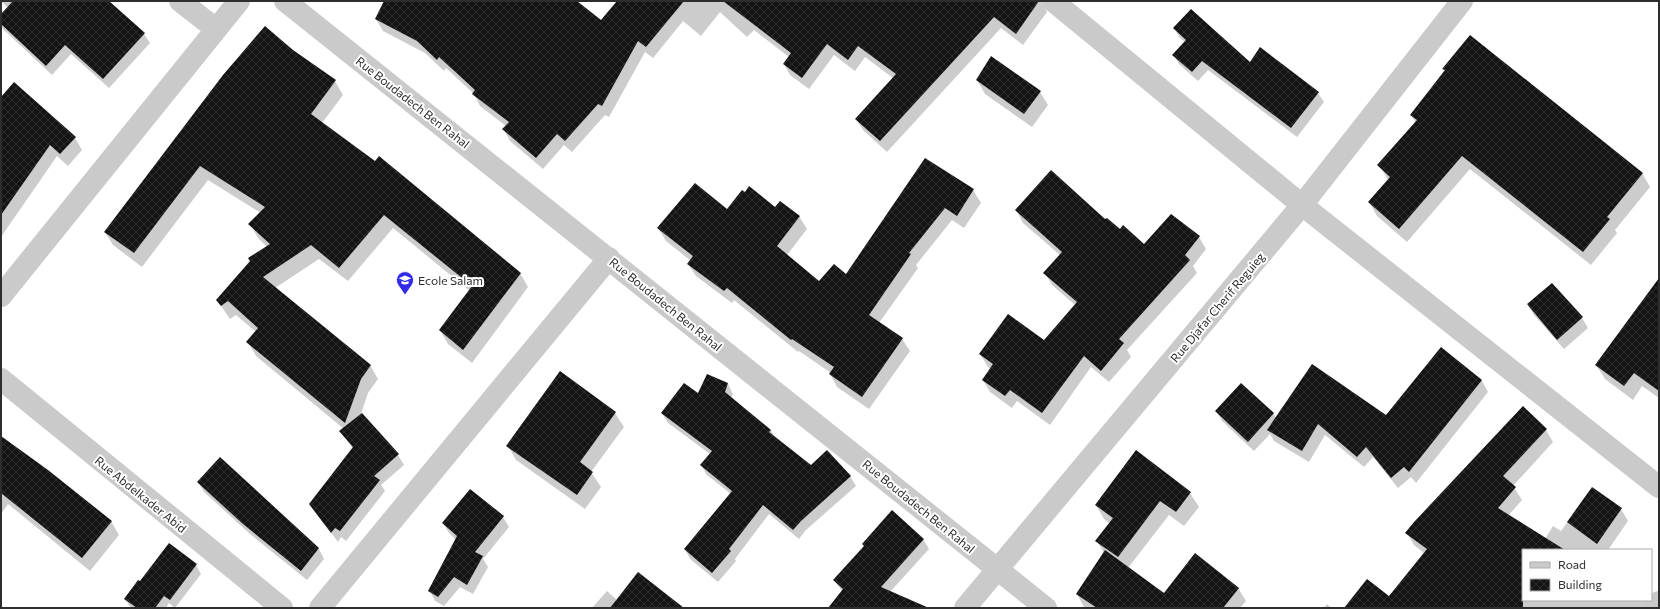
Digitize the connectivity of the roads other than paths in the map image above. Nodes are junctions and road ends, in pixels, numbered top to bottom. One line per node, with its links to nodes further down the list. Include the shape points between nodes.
1 (180, 1): 6 (street)
2 (239, 1): 6 (street)
3 (286, 1): 8 (street, Rue Boudadech Ben Rahal)
4 (1053, 1): 7 (street)
5 (1462, 1): 7 (street, Rue Djafar Cherif Reguieg)
6 (216, 30): 9 (street)
7 (1302, 205): 11 (street); 12 (street, Rue Djafar Cherif Reguieg)
8 (609, 258): 12 (street, Rue Boudadech Ben Rahal); 15 (street)
9 (1, 296)
10 (1, 379): 14 (street, Rue Abdelkader Abid)
11 (1659, 487)
12 (998, 569): 16 (street, Rue Djafar Cherif Reguieg); 17 (street, Rue Boudadech Ben Rahal)
13 (1659, 602): 18 (street)
14 (282, 608)
15 (320, 608)
16 (965, 608)
17 (1046, 608)
18 (1654, 608)

